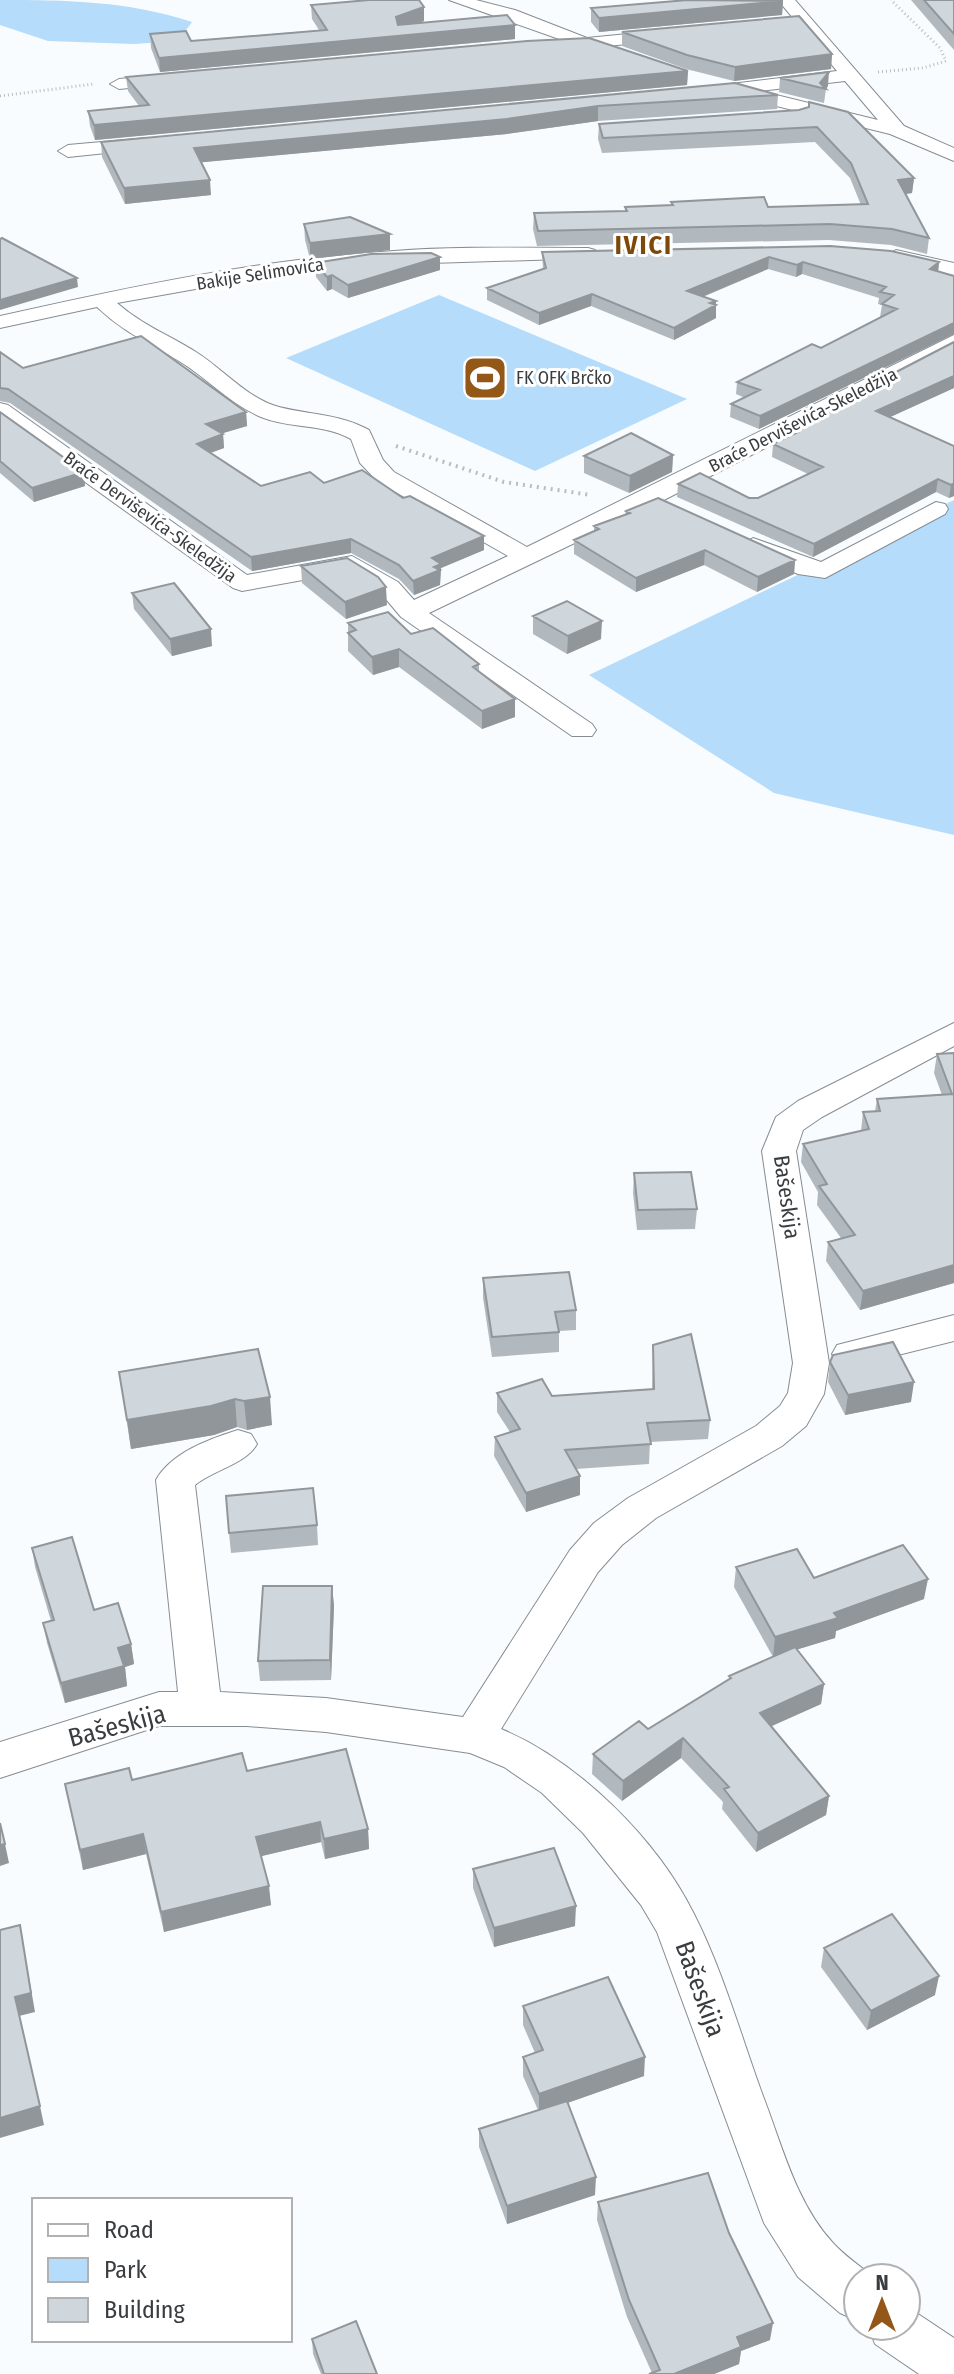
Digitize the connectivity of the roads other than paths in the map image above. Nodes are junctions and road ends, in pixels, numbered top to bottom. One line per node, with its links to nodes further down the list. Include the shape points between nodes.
1 (457, 0): 4 (street)
2 (786, 0): 7 (street, via 796,22)
3 (680, 34): 4 (street)
4 (587, 44): 5 (street); 6 (street)
5 (540, 48)
6 (630, 61)
7 (849, 75): 11 (street); 14 (street)
8 (197, 77): 9 (street)
9 (119, 84)
10 (687, 87): 11 (street)
11 (730, 90): 12 (street)
12 (834, 113): 13 (street); 14 (street)
13 (766, 118)
14 (897, 130): 17 (street)
15 (162, 142): 16 (street)
16 (68, 151)
17 (954, 155)
18 (607, 253): 21 (street, Bakije Selimovića, via 371,259)
19 (877, 253): 20 (street)
20 (954, 269)
21 (100, 299): 22 (street, Bakije Selimovića); 29 (street, via 131,327 187,356 251,403 272,413 341,425 361,435 372,463 386,477)
22 (0, 322)
23 (954, 342): 25 (street, Braće Derviševića-Skeledžija)
24 (0, 410): 30 (street, Braće Derviševića-Skeledžija, via 242,583 352,564 389,587)
25 (651, 497): 27 (street); 29 (street, Braće Derviševića-Skeledžija)
26 (936, 509): 28 (street, via 825,570 807,569)
27 (679, 510)
28 (733, 535)
29 (526, 556): 30 (street, Braće Derviševića-Skeledžija)
30 (410, 612): 31 (street)
31 (582, 730)
32 (954, 1033): 34 (street, Bašeskija, via 810,1109 788,1125 781,1139)
33 (954, 1328): 34 (street)
34 (811, 1363): 37 (street, Bašeskija, via 806,1394 793,1416 608,1534 584,1561)
35 (238, 1444): 36 (street, via 175,1480)
36 (201, 1709): 37 (street, Bašeskija, via 326,1715); 38 (street, Bašeskija, via 159,1709)
37 (474, 1736): 39 (street, Bašeskija, via 519,1755 557,1780 657,1891 677,1925 781,2207 815,2260)
38 (0, 1760)
39 (842, 2283)
40 (916, 2342): 41 (street)
41 (954, 2368)

